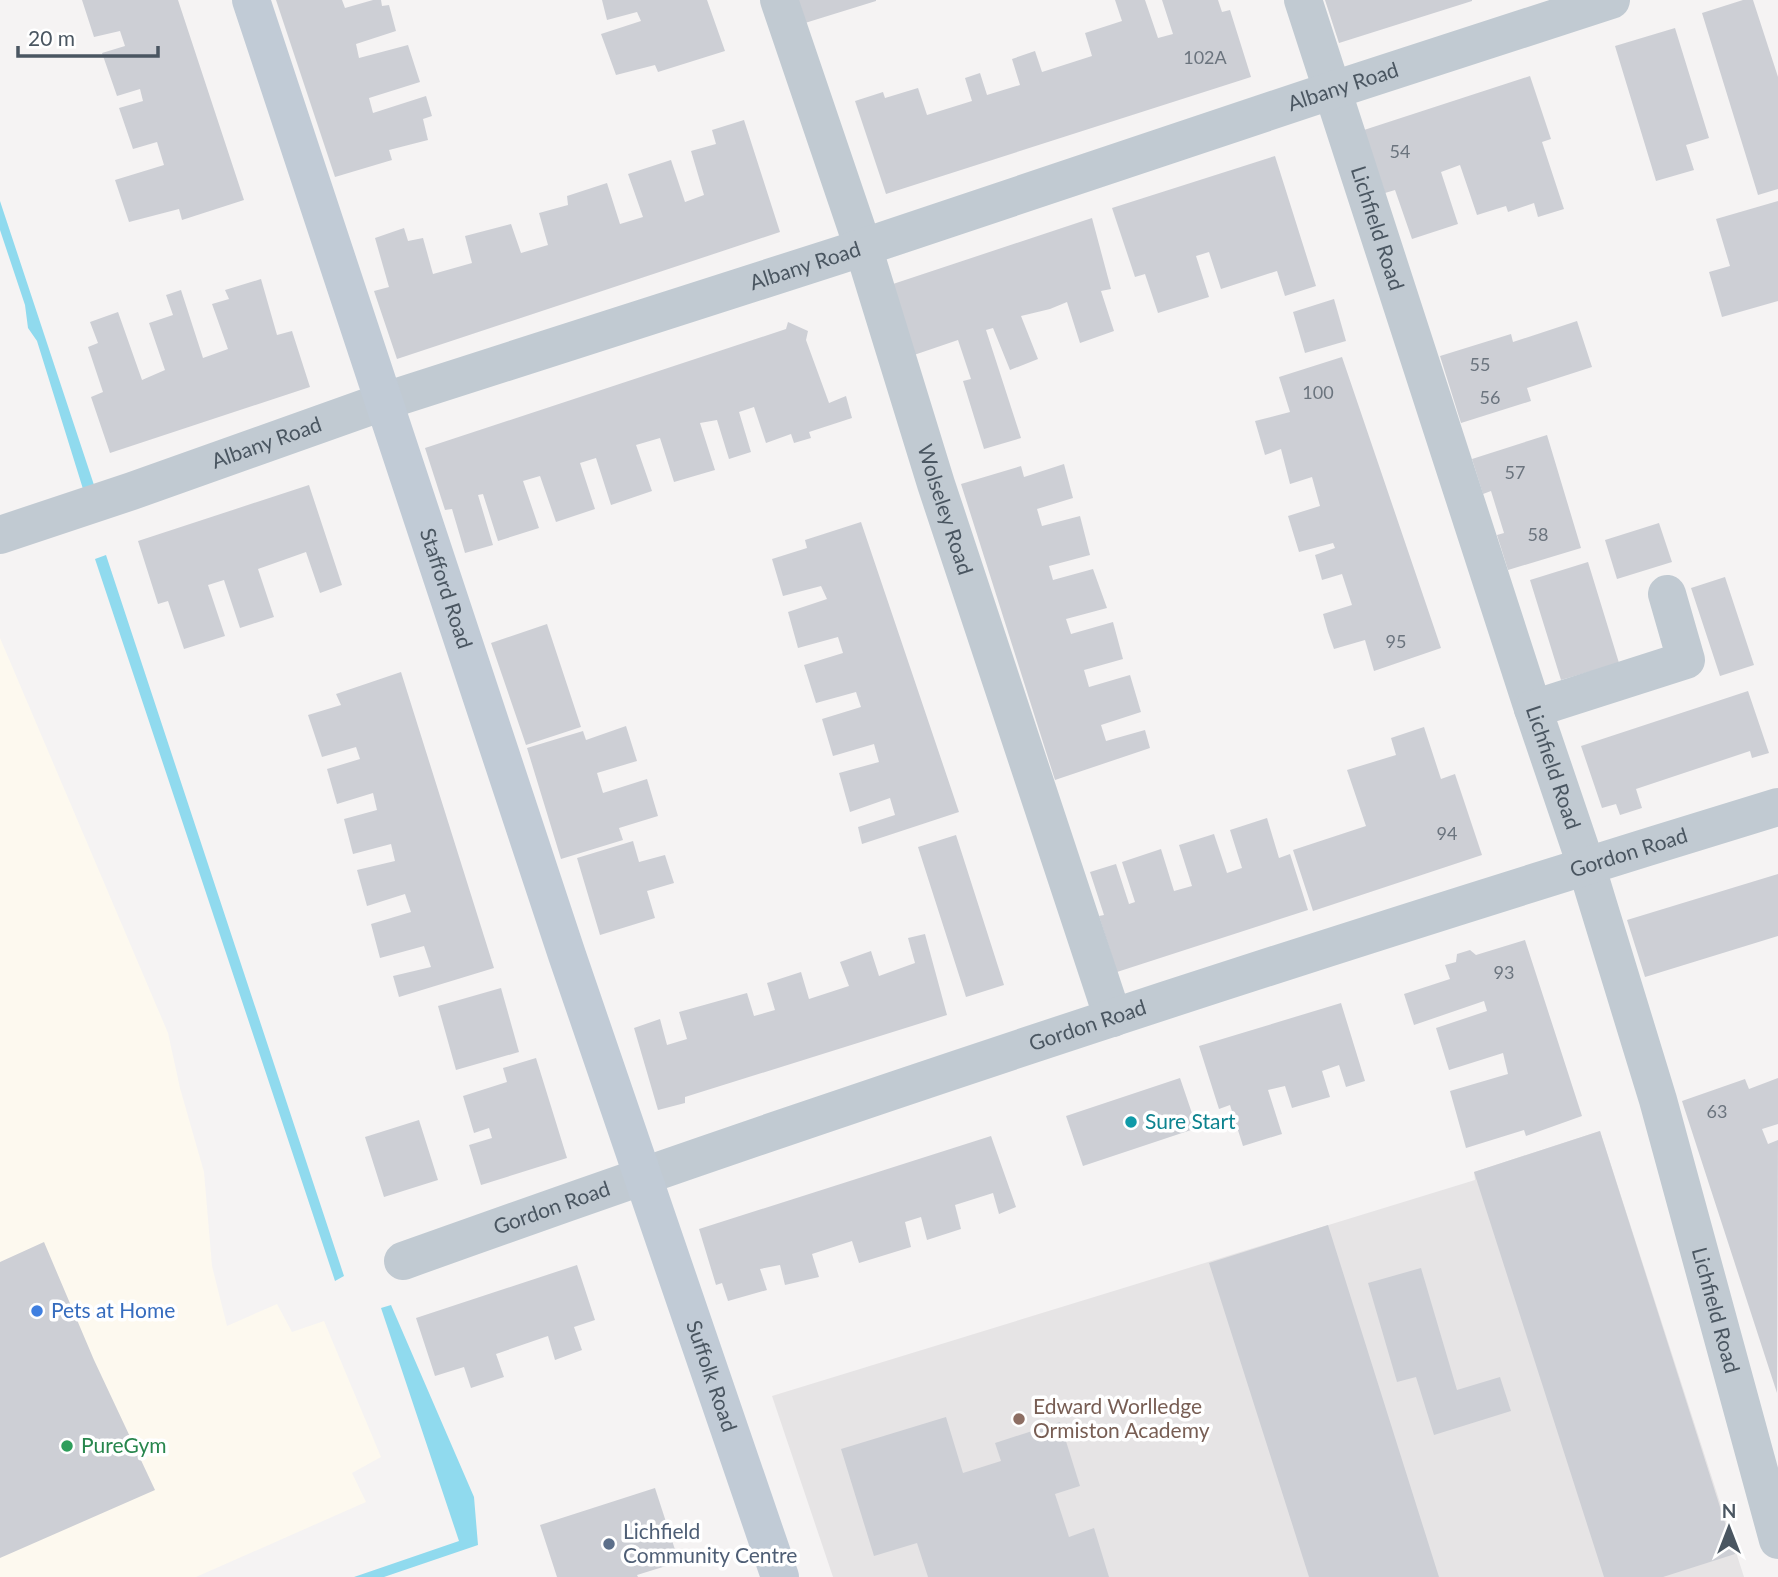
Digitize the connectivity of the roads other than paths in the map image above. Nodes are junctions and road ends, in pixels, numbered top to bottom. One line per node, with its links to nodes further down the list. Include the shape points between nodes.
1 (251, 0): 7 (street, Stafford Road)
2 (779, 0): 6 (street, Wolseley Road)
3 (1303, 0): 5 (street, Lichfield Road)
4 (1611, 0): 5 (street, Albany Road)
5 (1334, 90): 6 (street, Albany Road); 10 (street, Lichfield Road)
6 (863, 247): 7 (street, Albany Road); 13 (street, Wolseley Road, via 936,484)
7 (385, 401): 8 (street, Albany Road); 14 (street, Stafford Road)
8 (0, 535)
9 (1667, 594): 10 (street, via 1686,660)
10 (1533, 709): 12 (street, Lichfield Road)
11 (1778, 807): 12 (street, Gordon Road)
12 (1586, 865): 13 (street, Gordon Road); 16 (street, Lichfield Road, via 1658,1100)
13 (1113, 1018): 14 (street, Gordon Road)
14 (642, 1175): 15 (street, Gordon Road); 17 (street, Suffolk Road)
15 (403, 1261)
16 (1778, 1540)
17 (780, 1577)

